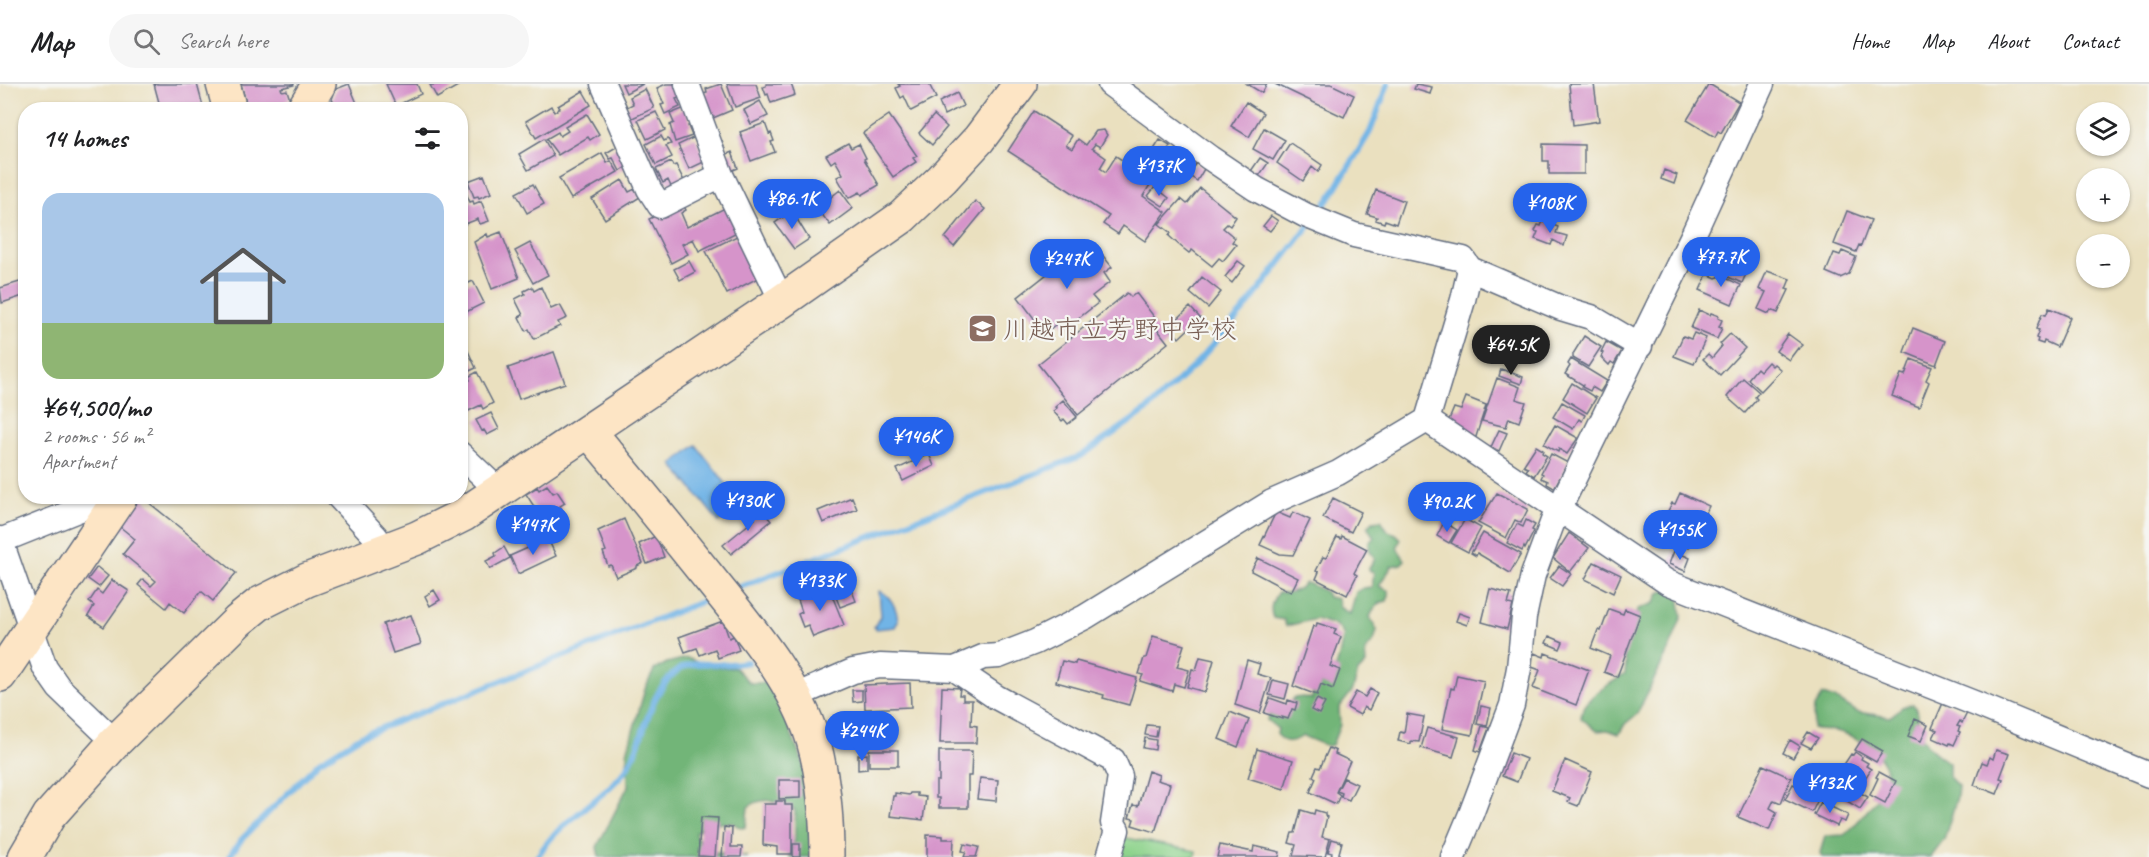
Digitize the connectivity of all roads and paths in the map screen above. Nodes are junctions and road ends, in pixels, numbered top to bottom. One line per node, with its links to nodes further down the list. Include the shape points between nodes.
1 (223, 84): 8 (street)
2 (319, 84): 9 (street)
3 (603, 84): 10 (street, via 660,206)
4 (687, 84): 10 (street)
5 (1020, 84): 12 (street, via 979,139 902,217)
6 (1110, 84): 11 (street, via 1256,189 1305,215 1354,235 1463,259)
7 (1762, 84): 13 (street)
8 (228, 102)
9 (308, 102)
10 (721, 175): 12 (street)
11 (1470, 269): 13 (street, via 1591,317); 14 (street)
12 (782, 301): 15 (street)
13 (1640, 346): 21 (street)
14 (1427, 420): 21 (street); 25 (street, via 1338,473 1272,502 1085,617 1035,642)
15 (589, 431): 17 (street); 27 (street, via 734,609)
16 (468, 462): 17 (street)
17 (499, 491): 23 (street, via 463,515)
18 (92, 504): 22 (street)
19 (117, 504): 24 (street)
20 (345, 504): 23 (street, via 376,537)
21 (1559, 508): 29 (street, via 1667,582); 33 (street, via 1533,575 1512,705)
22 (0, 540): 24 (street)
23 (381, 553): 28 (street, via 307,580 259,604)
24 (31, 628): 26 (street); 28 (street, via 45,668 59,688)
25 (955, 669): 27 (street, via 880,666 853,671); 32 (street, via 996,697 1113,760 1120,776 1113,823 1117,830)
26 (0, 675)
27 (795, 696): 31 (street, via 813,739 821,772)
28 (115, 742): 30 (street, via 49,816)
29 (2149, 776)
30 (25, 857)
31 (827, 857)
32 (1109, 857)
33 (1453, 857)

